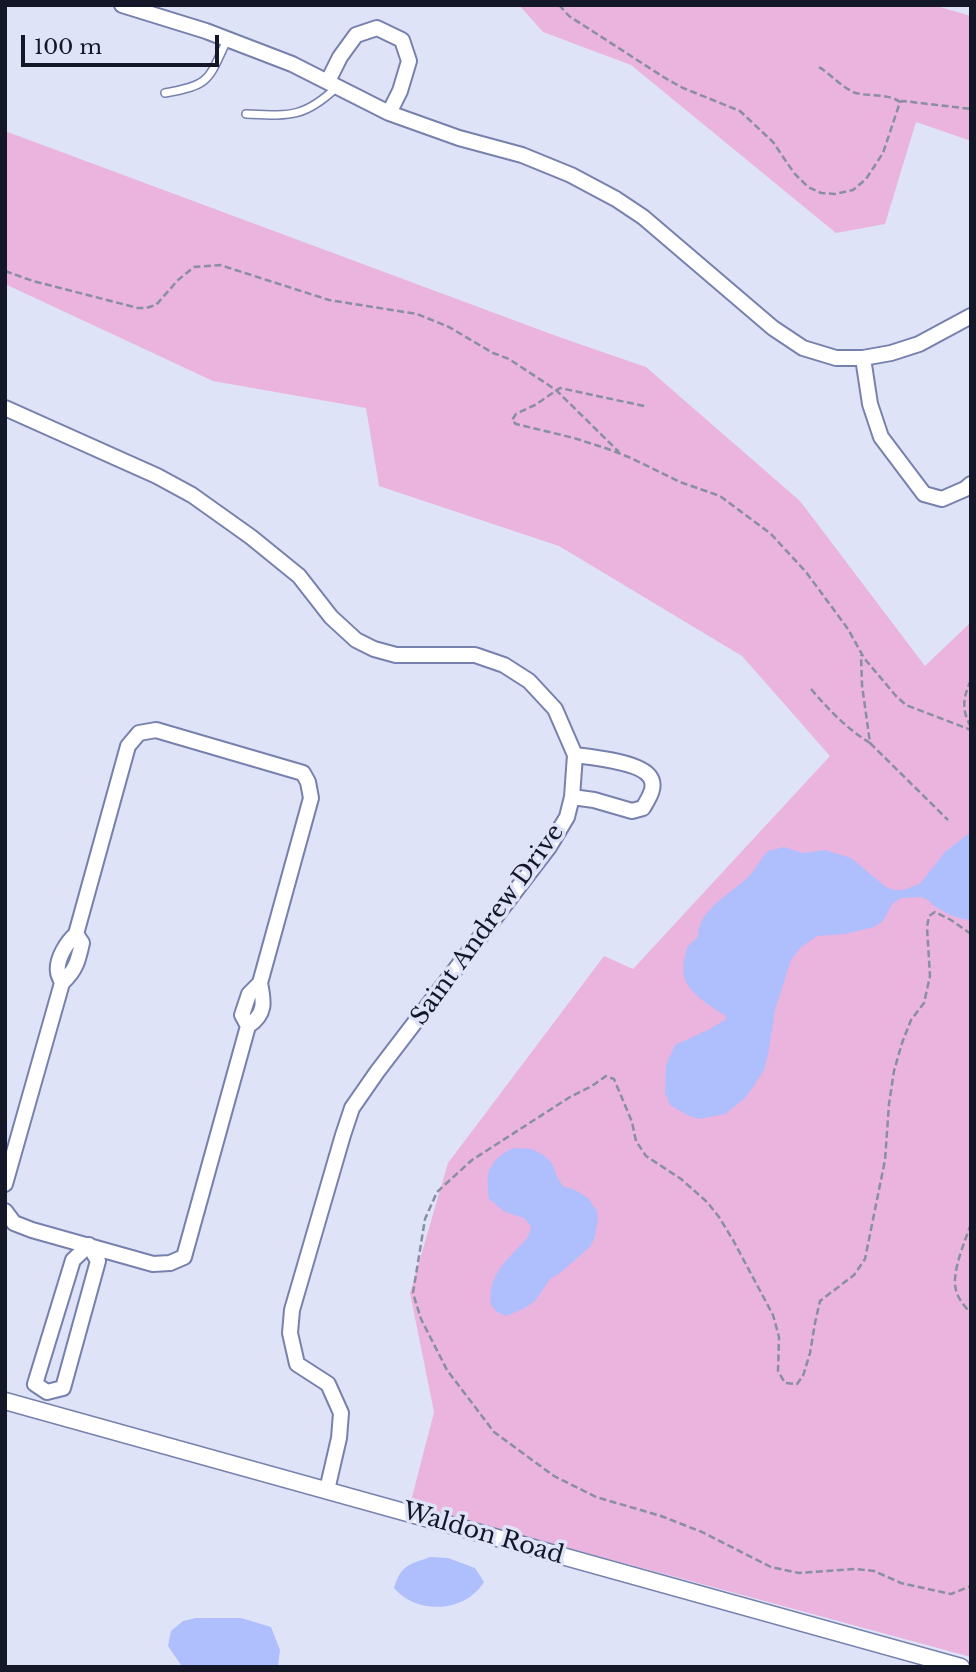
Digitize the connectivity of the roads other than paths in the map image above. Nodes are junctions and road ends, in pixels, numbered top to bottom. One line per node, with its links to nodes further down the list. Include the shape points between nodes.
1 (122, 5): 2 (street)
2 (228, 39): 3 (street); 4 (lane, via 206,81)
3 (332, 84): 5 (street); 5 (street, via 340,57 356,35 377,29 402,40 409,61); 6 (lane, via 321,102 305,111 281,116)
4 (165, 93)
5 (389, 113): 8 (street, via 571,175 643,217 773,328 803,348 836,358)
6 (246, 114)
7 (971, 316): 8 (street, via 919,344)
8 (863, 358): 10 (street, via 881,438 924,494 942,499)
9 (5, 408): 11 (street, Saint Andrew Drive, via 192,495 299,576 356,640 396,655 475,655 504,665 528,681 555,709)
10 (971, 484)
11 (575, 755): 12 (street, Saint Andrew Drive); 12 (street, via 638,768 650,776 652,785 643,808 632,811)
12 (572, 797): 19 (street, Saint Andrew Drive, via 550,847 352,1108 295,1298 289,1333 297,1364 328,1384 341,1413)
13 (5, 1184): 15 (street, via 62,983 57,971 60,958 76,934 128,746 139,733 156,730 303,774 311,798 260,983 264,1001 258,1020 248,1026 184,1257 153,1264)
14 (5, 1211): 15 (street, via 14,1223)
15 (89, 1245): 16 (street, via 73,1260 35,1384); 16 (street, via 98,1261 63,1388)
16 (47, 1392): 18 (street)
17 (5, 1401): 18 (street, Waldon Road)
18 (41, 1412): 19 (street, Waldon Road)
19 (327, 1490): 20 (street, Waldon Road)
20 (961, 1667)

